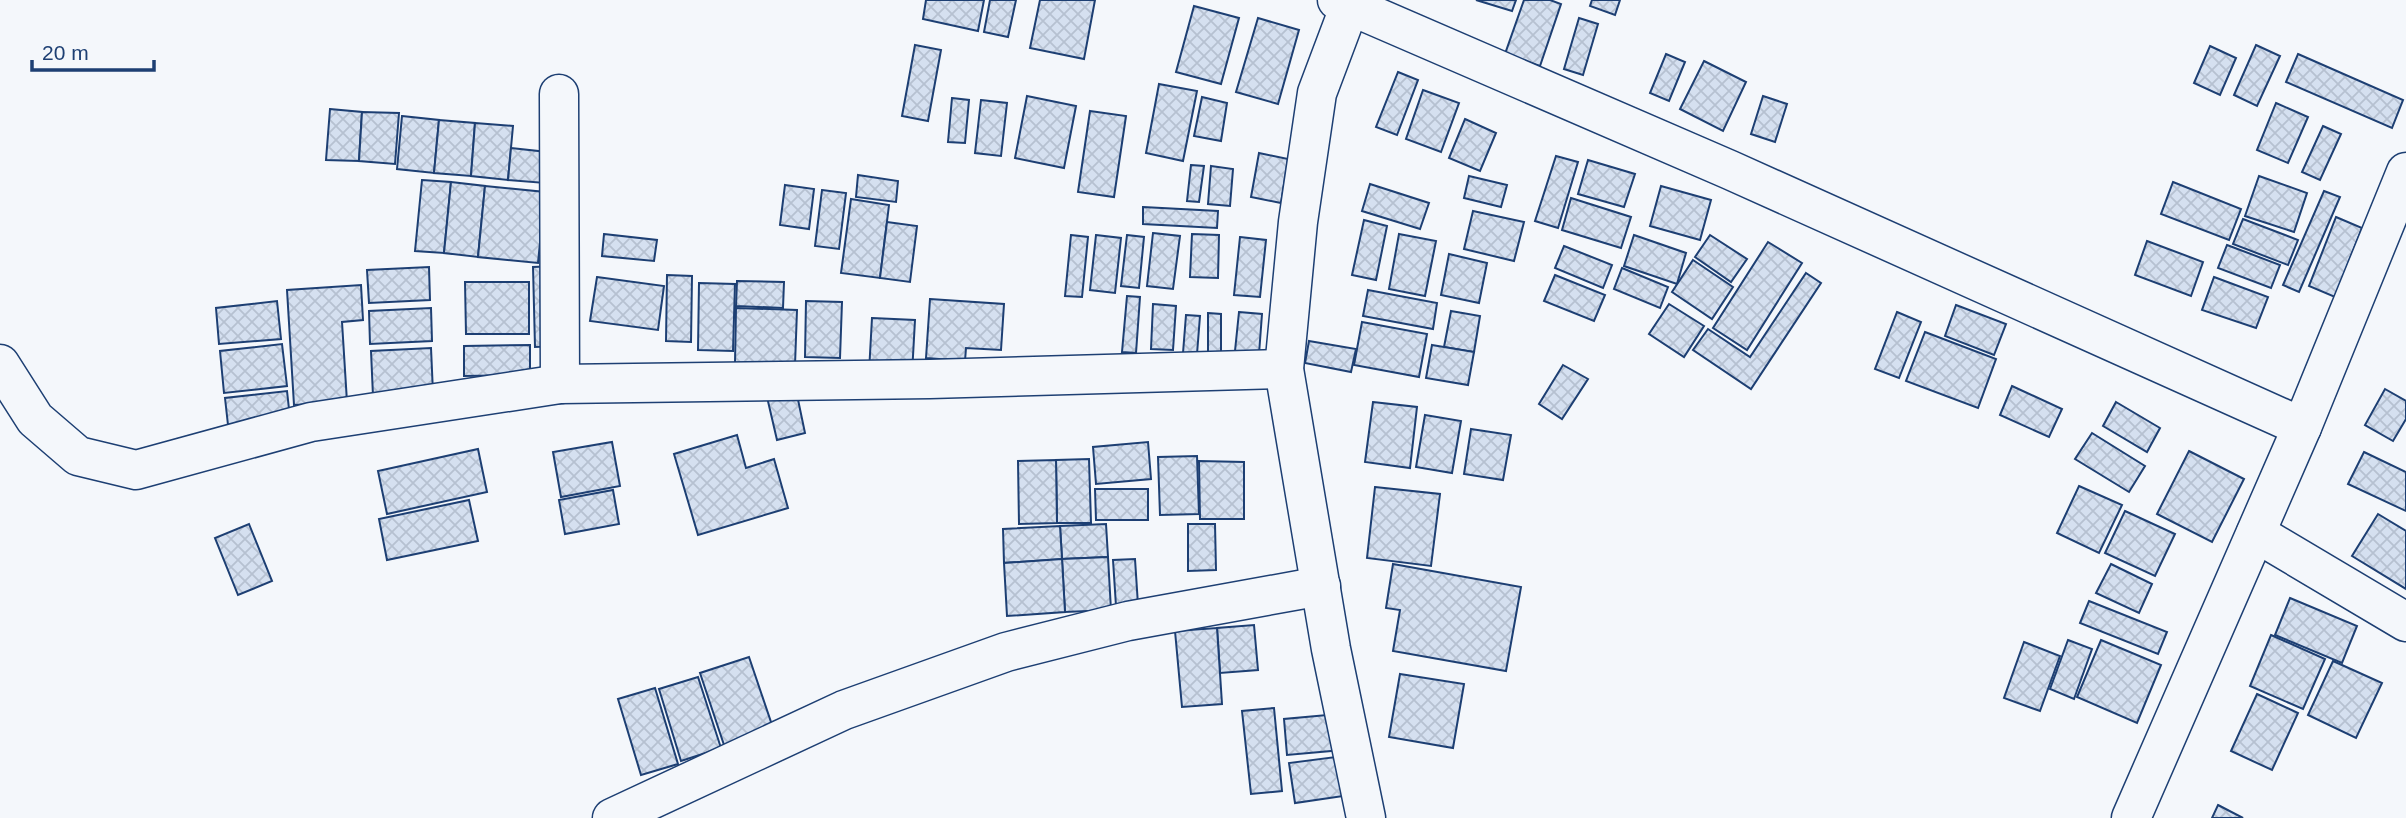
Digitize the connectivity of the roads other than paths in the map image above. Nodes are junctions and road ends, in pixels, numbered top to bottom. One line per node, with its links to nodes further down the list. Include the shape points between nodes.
1 (1346, 1): 5 (street, via 1317,93 1298,222); 7 (street)
2 (559, 94): 6 (street)
3 (2406, 172): 7 (street)
4 (0, 364): 6 (street, via 35,419 78,456 136,470 311,422)
5 (1284, 369): 6 (street); 9 (street)
6 (561, 384)
7 (2302, 427): 8 (street)
8 (2256, 533): 10 (street); 13 (street)
9 (1321, 586): 11 (street, via 1128,621 1006,652 844,710); 12 (street)
10 (2406, 622)
11 (612, 818)
12 (1366, 818)
13 (2130, 818)

